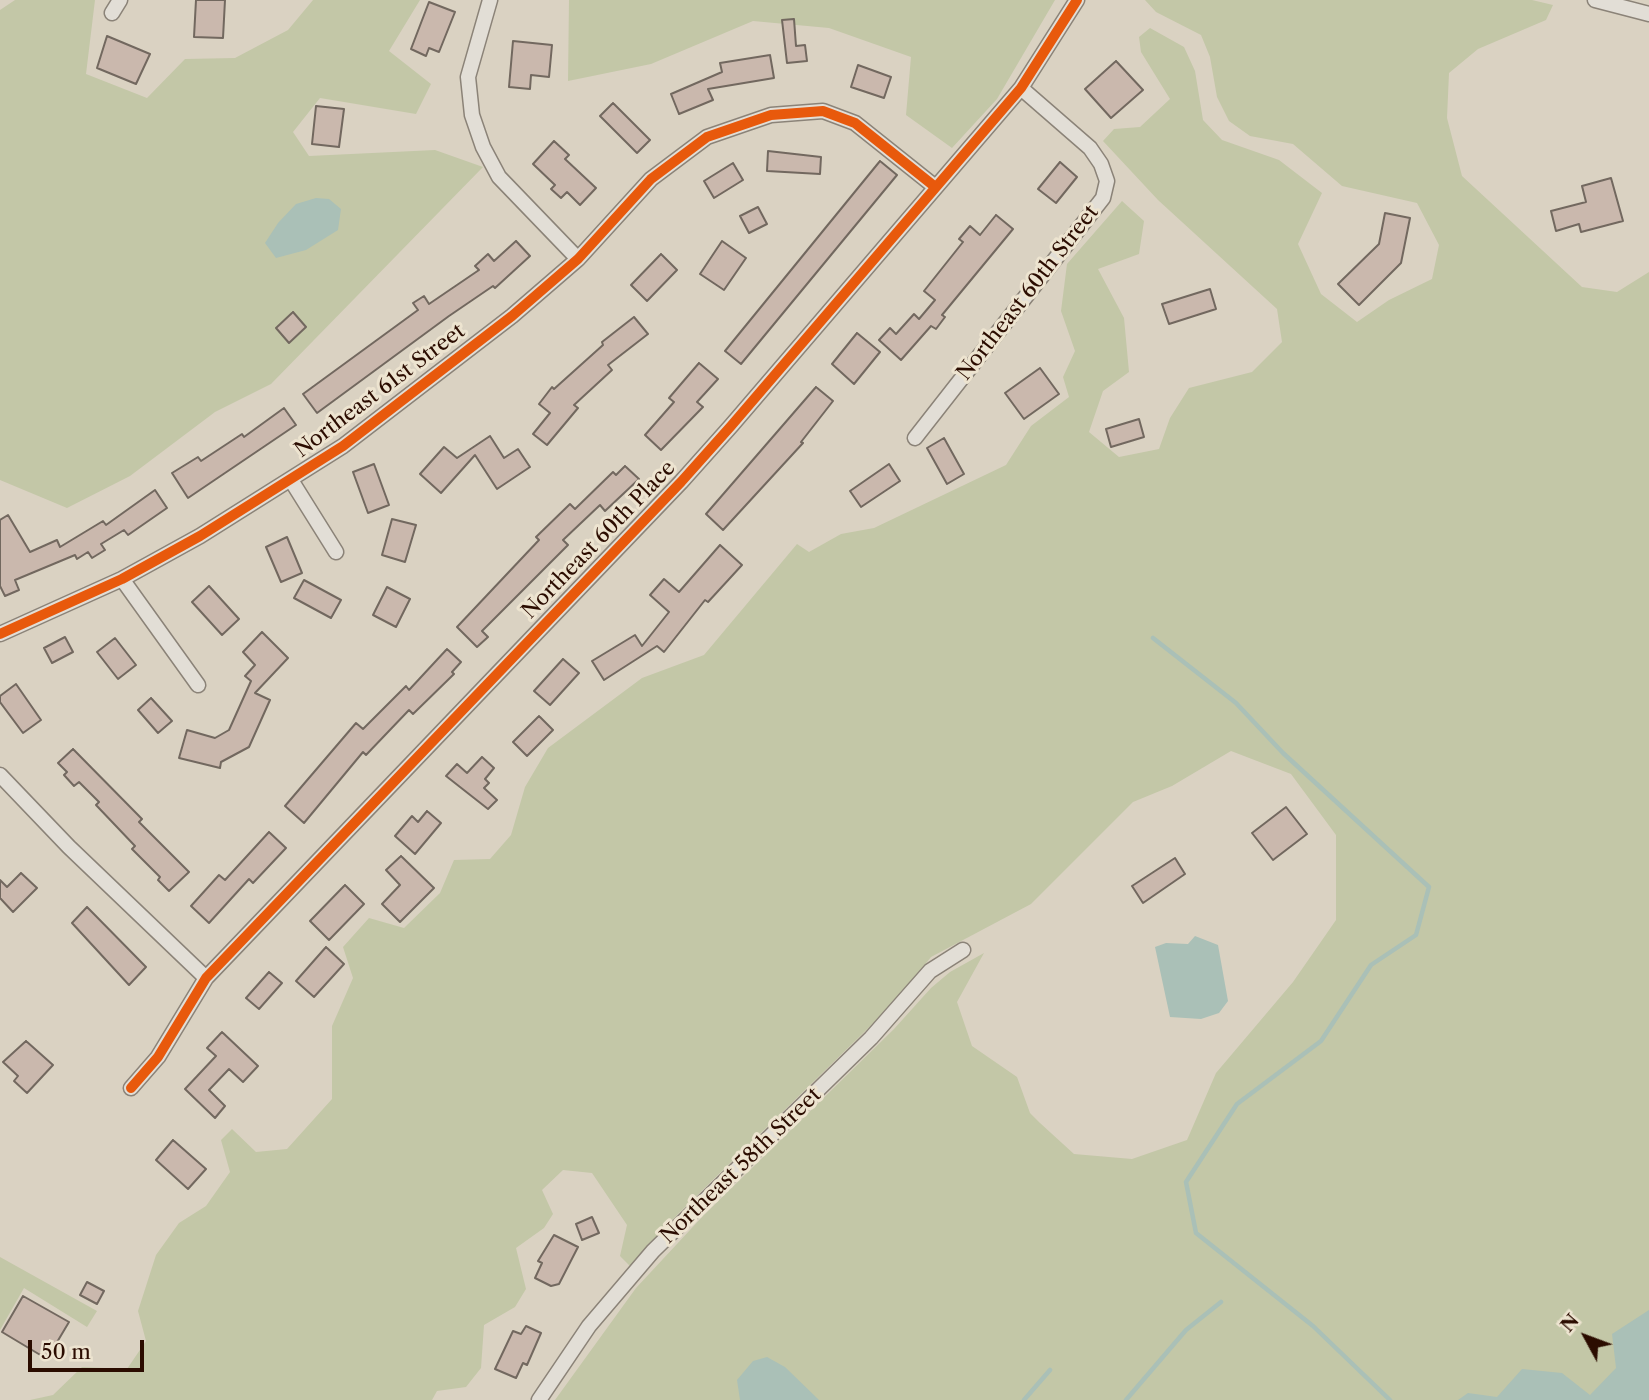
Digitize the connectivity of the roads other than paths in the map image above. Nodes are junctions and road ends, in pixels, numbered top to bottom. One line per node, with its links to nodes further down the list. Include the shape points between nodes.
1 (490, 0): 7 (street, via 467,77 472,115 499,177)
2 (1077, 0): 5 (street, Northeast 60th Place)
3 (1595, 0): 4 (street)
4 (1649, 14)
5 (1021, 88): 6 (street, Northeast 60th Place); 8 (street, Northeast 60th Street, via 1090,148 1107,181 1104,198)
6 (934, 186): 7 (street, Northeast 61st Street, via 855,122 823,111 771,115 707,137 675,158 650,178); 16 (street, Northeast 60th Place, via 681,482)
7 (578, 259): 9 (street, Northeast 61st Street, via 434,378)
8 (915, 438)
9 (291, 480): 10 (street); 11 (street, Northeast 61st Street)
10 (336, 552)
11 (122, 579): 12 (street, Northeast 61st Street); 13 (street)
12 (0, 635)
13 (198, 685)
14 (0, 775): 16 (street, via 69,848)
15 (963, 950): 18 (street, Northeast 58th Street, via 930,971 871,1038 653,1251 589,1325)
16 (206, 978): 17 (street, Northeast 60th Place, via 158,1057)
17 (131, 1088)
18 (539, 1400)

